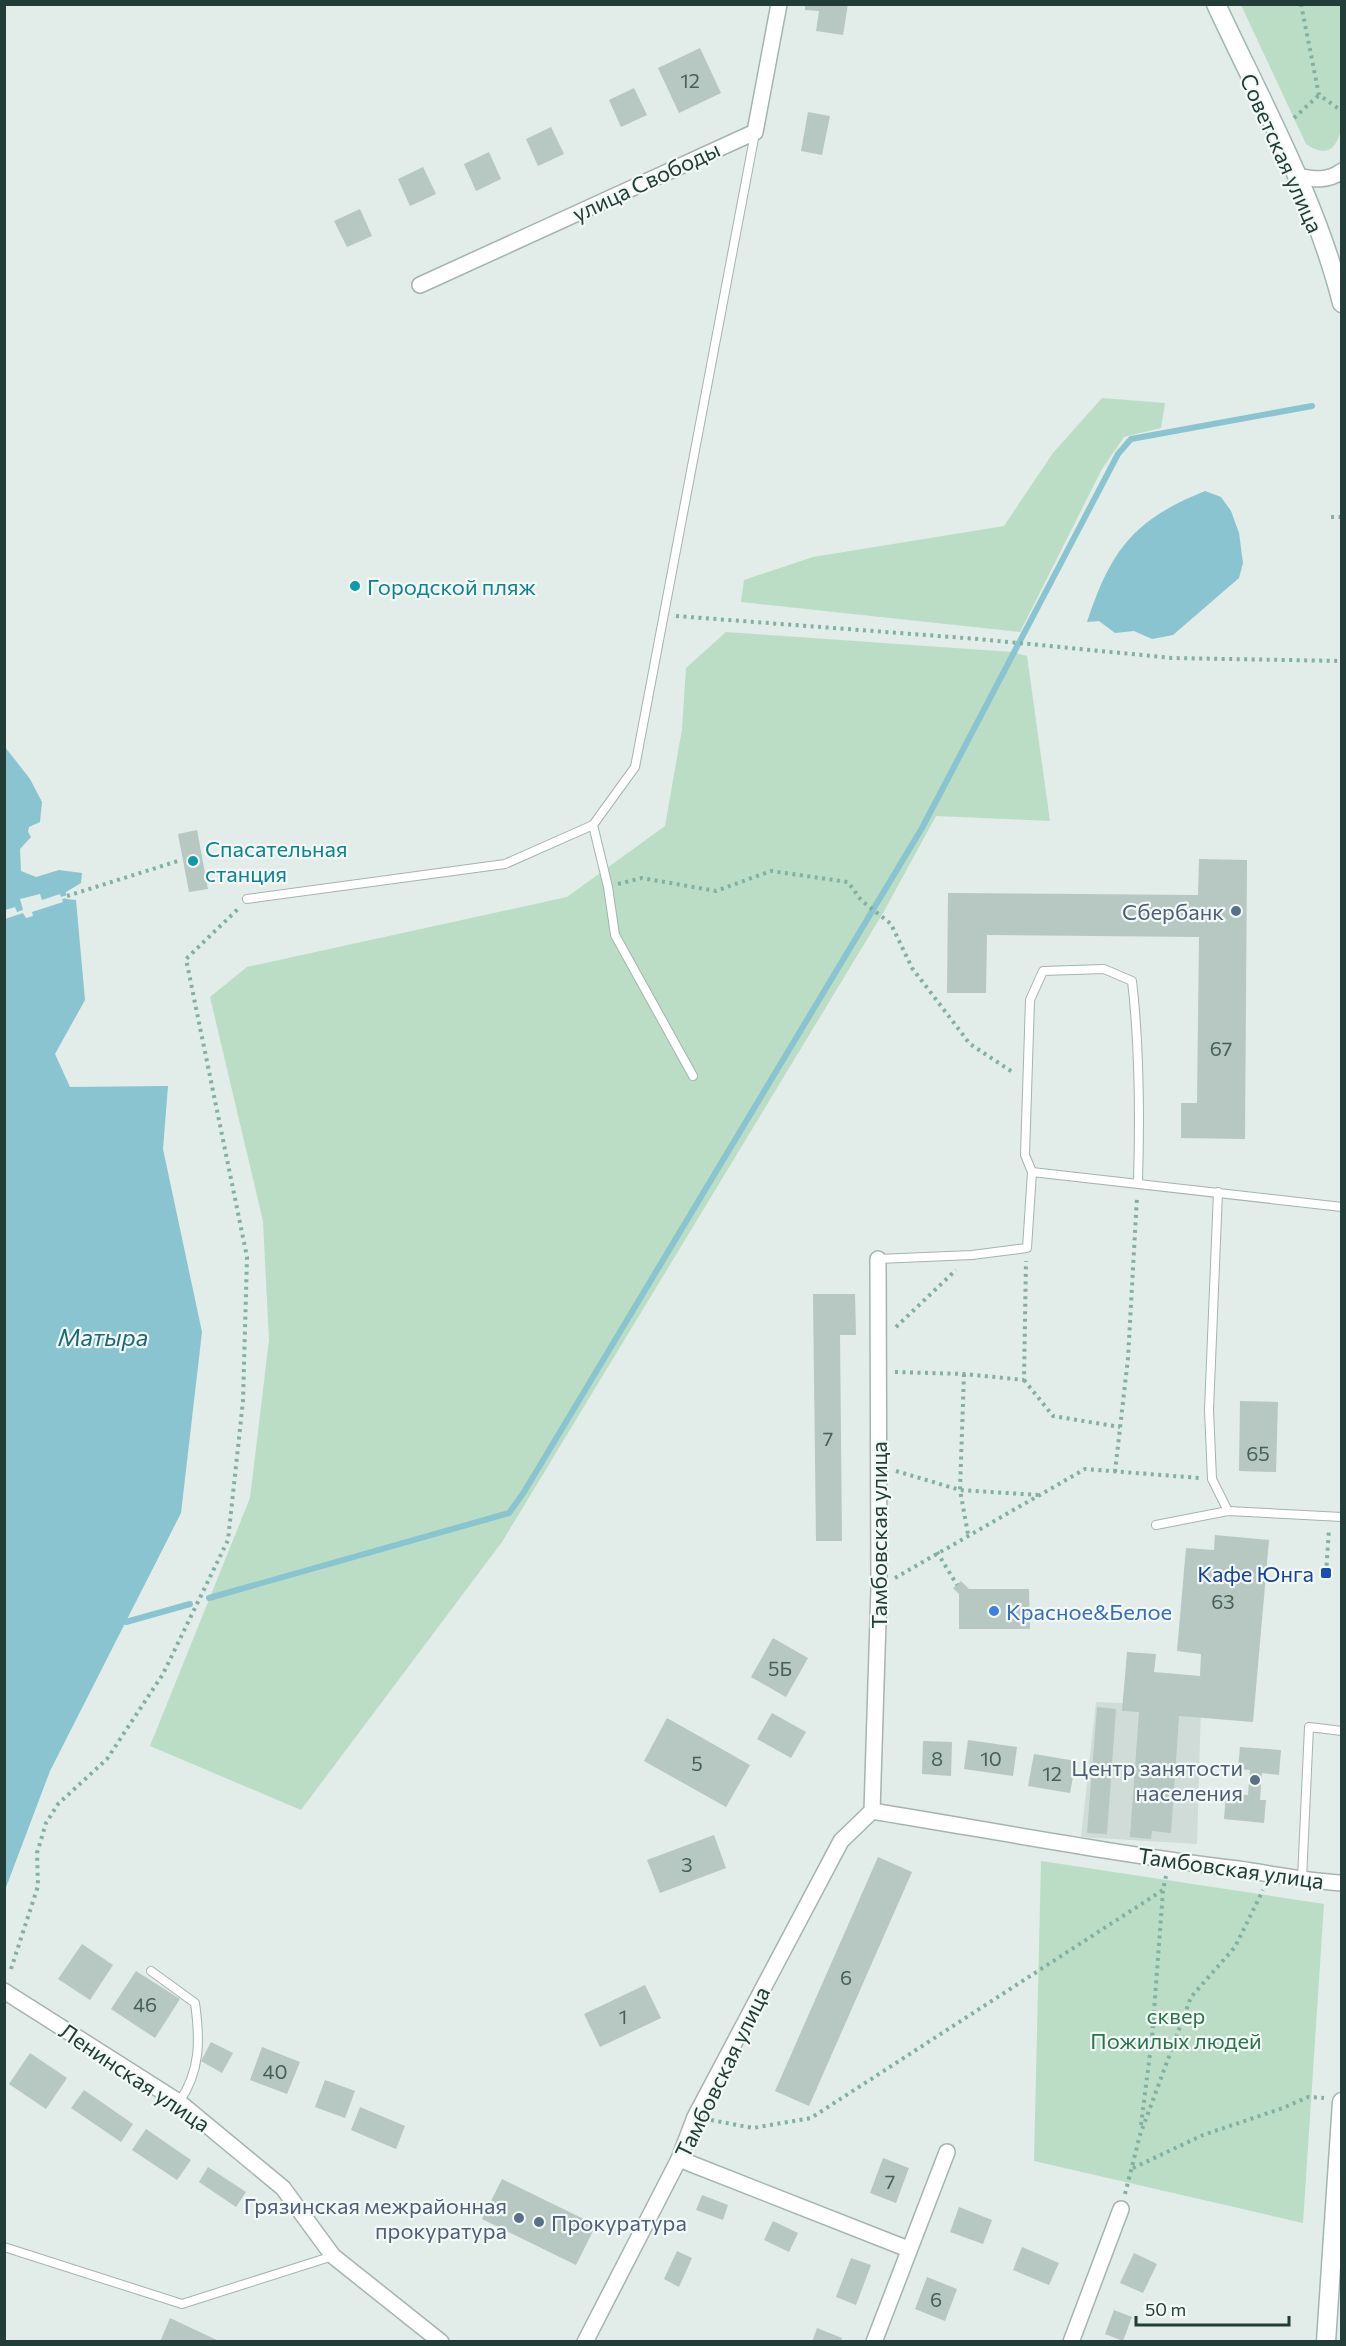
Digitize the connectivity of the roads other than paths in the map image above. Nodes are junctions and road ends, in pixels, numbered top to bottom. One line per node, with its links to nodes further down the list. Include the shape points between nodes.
1 (779, 4): 3 (street)
2 (1216, 4): 5 (main road, Советская улица)
3 (755, 132): 6 (street, улица Свободы); 8 (lane, via 635,767)
4 (1341, 171): 5 (street, via 1320,180)
5 (1296, 177): 7 (main road, Советская улица, via 1335,275)
6 (420, 285)
7 (1341, 303)
8 (593, 825): 9 (lane, via 504,864); 10 (lane, via 615,935)
9 (247, 899)
10 (693, 1076)
11 (1032, 1172): 12 (lane); 12 (lane, via 1026,1155 1030,1000 1043,971 1104,969 1132,981 1138,1031); 15 (lane, via 1027,1248)
12 (1138, 1182): 13 (lane)
13 (1218, 1192): 14 (lane); 16 (lane, via 1209,1410 1212,1479)
14 (1341, 1207)
15 (878, 1259): 20 (street, Тамбовская улица, via 879,1588)
16 (1228, 1511): 17 (lane); 18 (lane)
17 (1341, 1517)
18 (1156, 1524)
19 (1341, 1731): 21 (lane, via 1309,1727)
20 (872, 1810): 21 (street, Тамбовская улица); 28 (street, Тамбовская улица, via 841,1842 695,2117)
21 (1302, 1881): 22 (street, Тамбовская улица)
22 (1341, 1883)
23 (151, 1971): 25 (lane, via 195,2003 200,2037 191,2084)
24 (4, 1991): 25 (street, Ленинская улица)
25 (179, 2102): 32 (street, Ленинская улица, via 283,2188)
26 (1341, 2102): 37 (main road)
27 (947, 2152): 31 (street)
28 (680, 2159): 31 (street); 34 (street, Тамбовская улица)
29 (1121, 2209): 36 (street)
30 (4, 2247): 32 (lane, via 182,2304)
31 (908, 2249): 35 (street)
32 (333, 2256): 33 (street, Ленинская улица)
33 (441, 2342)
34 (585, 2342)
35 (874, 2342)
36 (1071, 2342)
37 (1326, 2342)

